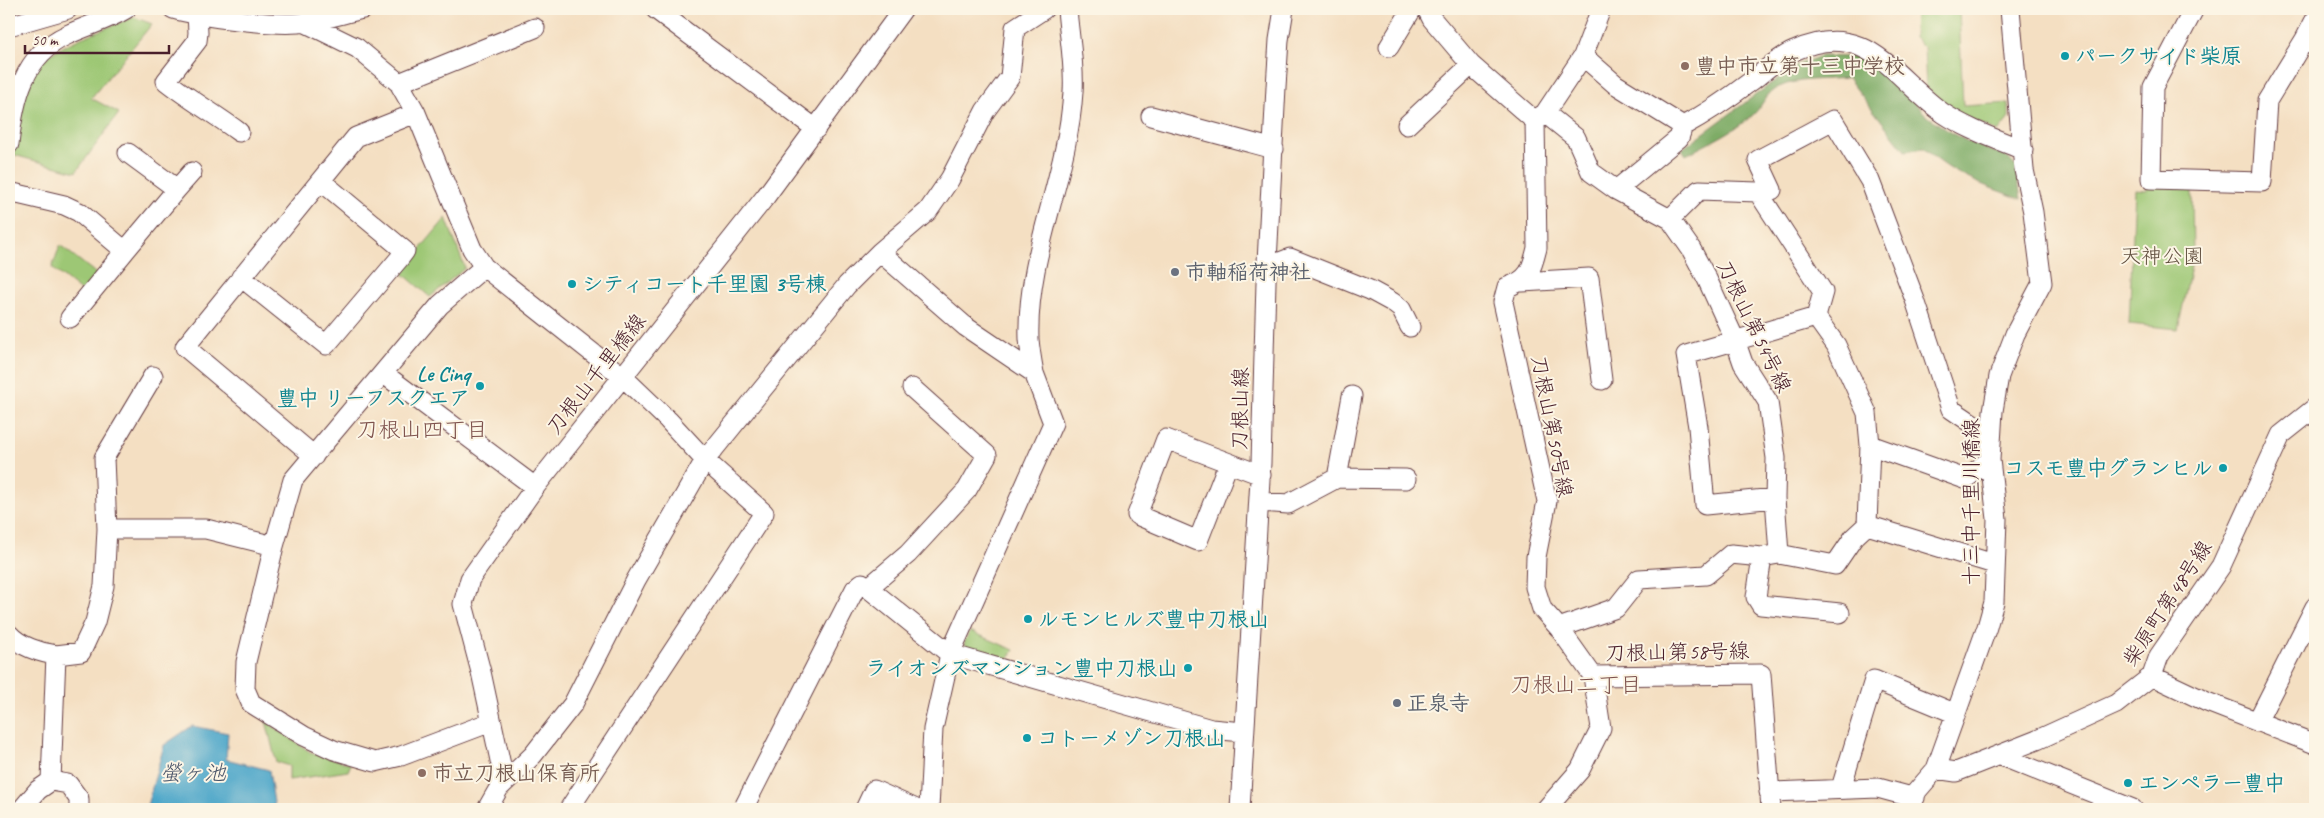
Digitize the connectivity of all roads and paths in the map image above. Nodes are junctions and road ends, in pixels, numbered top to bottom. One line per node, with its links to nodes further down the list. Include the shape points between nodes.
1 (68, 9): 18 (street)
2 (126, 9): 32 (street, via 65,36 40,53 22,82 14,107)
3 (173, 9): 15 (street)
4 (363, 9): 17 (street)
5 (654, 9): 30 (street)
6 (903, 9): 30 (street, 刀根山千里橋線)
7 (1044, 9): 44 (street, via 1014,28 1010,77 985,111 950,179 928,211)
8 (1067, 9): 53 (street, via 1073,92 1057,185 1032,292 1029,339)
9 (1284, 9): 33 (street, 刀根山線, via 1279,40)
10 (1412, 9): 21 (street)
11 (1427, 9): 23 (street)
12 (1601, 9): 22 (street)
13 (2010, 9): 34 (street, 十三中千里川橋線)
14 (2188, 10): 20 (street, via 2153,87 2151,179 2262,182 2267,101)
15 (197, 13): 17 (street, via 276,23); 31 (street, via 197,41 166,81)
16 (2315, 20): 20 (street)
17 (306, 23): 24 (street, via 357,48)
18 (9, 26)
19 (535, 28): 24 (street)
20 (2310, 42)
21 (1389, 47)
22 (1583, 56): 27 (street); 29 (street, via 1615,84)
23 (1471, 65): 27 (street); 28 (street)
24 (399, 83): 25 (street)
25 (416, 113): 37 (street, via 356,137); 45 (street, via 472,249)
26 (1150, 116): 33 (street)
27 (1540, 117): 39 (street, via 1576,138 1591,172); 48 (street, 刀根山第50号線, via 1537,248 1532,267)
28 (1408, 125)
29 (1684, 126): 34 (street, via 1794,51 1836,42 1862,46 1880,57 1944,113 1987,136); 39 (street, via 1679,138)
30 (816, 130): 56 (street, 刀根山千里橋線)
31 (239, 132)
32 (9, 144)
33 (1274, 149): 46 (street, 刀根山線)
34 (2023, 150): 61 (street, 十三中千里川橋線, via 2042,283 2015,334 1999,376)
35 (128, 153): 38 (street)
36 (192, 172): 38 (street)
37 (321, 180): 47 (street); 47 (street, via 405,250 326,346)
38 (177, 189): 43 (street)
39 (1616, 190): 42 (street)
40 (9, 192): 43 (street, via 64,205 79,212)
41 (1758, 192): 42 (street, via 1698,190); 49 (street, via 1824,292); 61 (street, via 1772,190 1758,160 1834,120 1870,180 1951,409)
42 (1670, 219): 52 (street, 刀根山第54号線, via 1700,264)
43 (125, 251): 50 (street)
44 (880, 252): 53 (street, via 966,327); 64 (street, via 847,285)
45 (484, 267): 54 (street, via 440,305); 56 (street)
46 (1267, 267): 51 (street, via 1290,258 1370,290 1401,309); 67 (street, 刀根山線)
47 (242, 278): 63 (street, via 185,347)
48 (1522, 282): 57 (street, via 1589,278); 81 (street, 刀根山第50号線, via 1507,287 1503,302 1547,501 1536,557 1535,587 1542,609)
49 (1816, 317): 52 (street); 62 (street, via 1836,345 1867,413)
50 (70, 318)
51 (1410, 326)
52 (1735, 340): 71 (street, 刀根山第54号線, via 1743,363 1768,402 1776,458); 71 (street, via 1686,355 1698,426 1705,505)
53 (1034, 373): 83 (street, via 1053,423)
54 (384, 374): 63 (street); 70 (street)
55 (152, 376): 74 (street, via 104,458)
56 (623, 377): 64 (street); 70 (street, 刀根山千里橋線)
57 (1602, 380)
58 (912, 388): 78 (street, via 987,455 967,490 908,554)
59 (1352, 396): 68 (street)
60 (2315, 408): 86 (street, 柴原町第48号線, via 2281,435 2221,566 2159,656)
61 (1991, 436): 65 (street, 十三中千里川橋線)
62 (1870, 445): 65 (street, via 1965,479); 73 (street)
63 (314, 456): 75 (street, via 293,480)
64 (705, 460): 95 (street, via 636,580 573,704 533,755); 103 (street, via 764,513)
65 (1990, 460): 77 (street, 十三中千里川橋線, via 1997,519)
66 (1228, 464): 66 (street, via 1166,439 1137,516 1198,541); 67 (street)
67 (1261, 475): 72 (street, 刀根山線)
68 (1337, 478): 69 (street); 72 (street, via 1288,504)
69 (1406, 479)
70 (535, 487): 88 (street, 刀根山千里橋線, via 475,570 464,604)
71 (1775, 498): 76 (street, 刀根山第54号線)
72 (1259, 502): 90 (street, 刀根山線)
73 (1867, 525): 76 (street, via 1854,537 1835,565); 77 (street)
74 (107, 529): 75 (street, via 206,528); 84 (street, via 104,586 95,622 81,652)
75 (274, 546): 88 (street, via 246,662 245,689 251,703 304,736 334,750 376,762 402,756)
76 (1770, 555): 80 (street, 刀根山第54号線, via 1756,597 1761,605); 81 (street, via 1731,554 1706,576 1639,579 1616,608)
77 (1994, 564): 87 (street, 十三中千里川橋線, via 1994,602)
78 (868, 588): 83 (street); 104 (street, via 862,583 855,589)
79 (2315, 607): 89 (street)
80 (1840, 613)
81 (1560, 628): 85 (street, 刀根山第50号線)
82 (9, 634): 84 (street, via 45,654)
83 (950, 654): 90 (street, via 1211,728); 99 (street, via 934,729)
84 (56, 655): 94 (street)
85 (1593, 676): 97 (street, 刀根山第58号線, via 1761,674); 107 (street, 刀根山第50号線, via 1601,728 1580,770)
86 (2152, 676): 89 (street); 92 (street, 柴原町第48号線, via 2116,704)
87 (1954, 713): 93 (street, 十三中千里川橋線); 96 (street, via 1874,680)
88 (491, 722): 95 (street, 刀根山千里橋線, via 501,765)
89 (2257, 722): 91 (street)
90 (1243, 732): 106 (street, 刀根山線)
91 (2315, 744)
92 (2001, 756): 93 (street, 柴原町第48号線, via 1956,772); 108 (street)
93 (1936, 769): 98 (street, 十三中千里川橋線, via 1917,791)
94 (51, 782): 100 (street, via 38,790); 101 (street, via 68,784 79,799)
95 (499, 788): 102 (street, 刀根山千里橋線)
96 (1841, 788): 97 (street); 98 (street, via 1878,788)
97 (1770, 801)
98 (1912, 804)
99 (930, 808): 105 (street, via 874,790)
100 (22, 809)
101 (79, 809)
102 (487, 809)
103 (570, 809)
104 (743, 809)
105 (865, 809)
106 (1240, 809)
107 (1546, 809)
108 (2133, 809)

